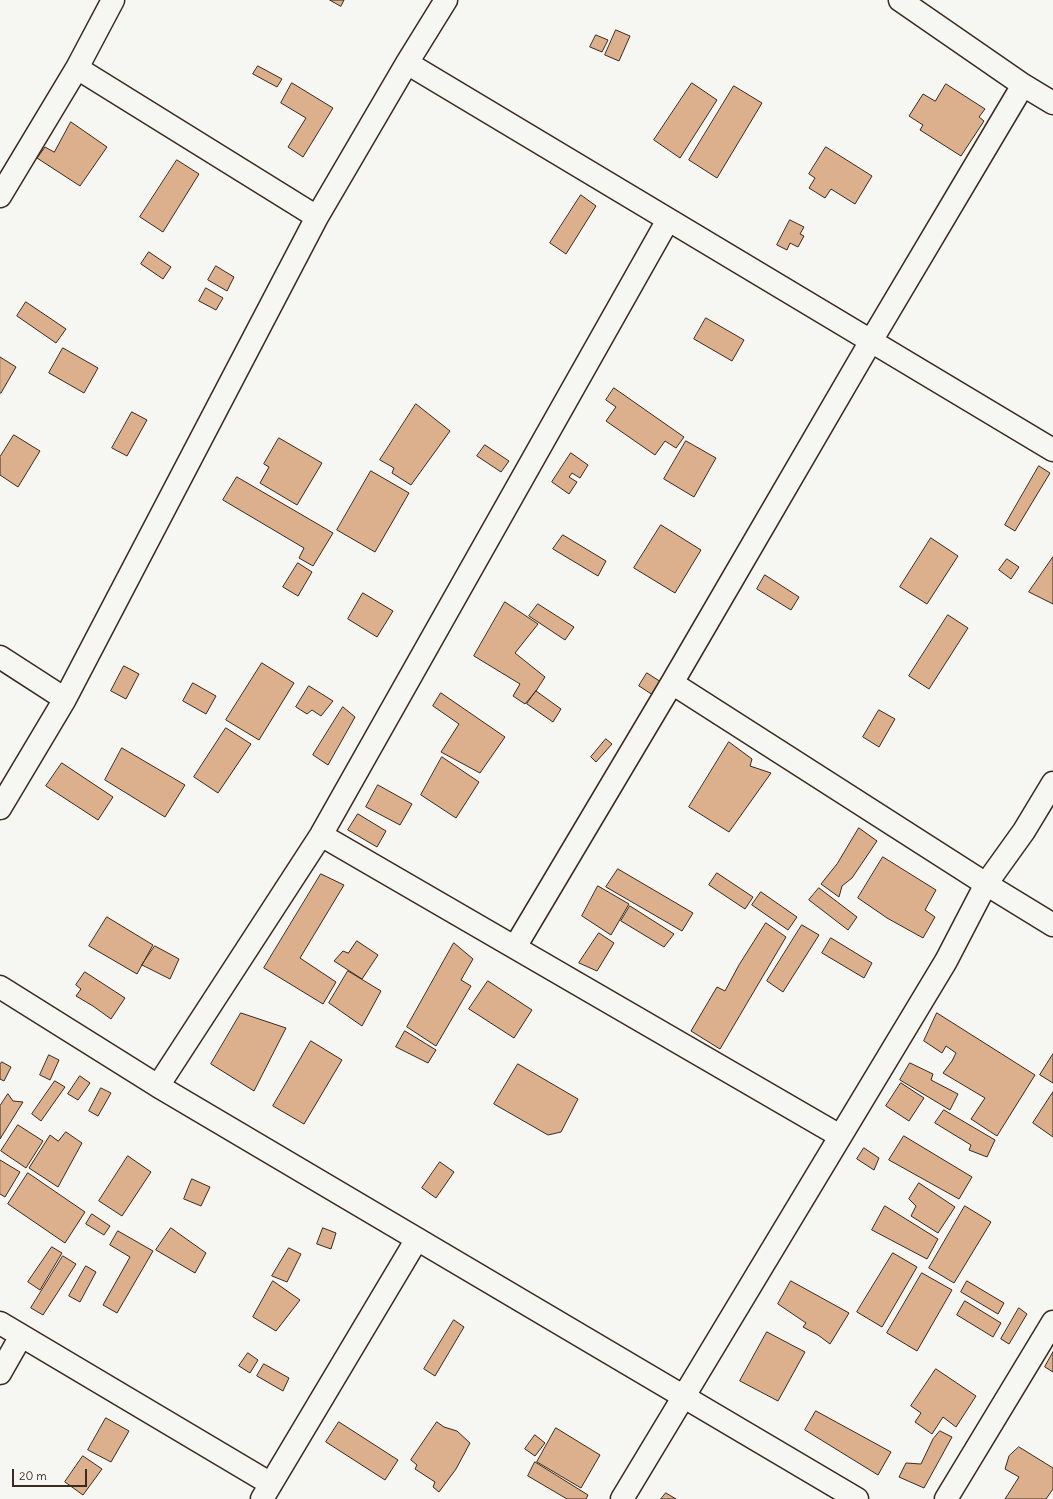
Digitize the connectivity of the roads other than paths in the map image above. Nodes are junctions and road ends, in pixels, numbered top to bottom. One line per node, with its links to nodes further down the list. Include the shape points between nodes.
1 (113, 0): 5 (street)
2 (446, 0): 4 (street)
3 (900, 0): 6 (street)
4 (407, 63): 9 (street); 10 (street)
5 (77, 68): 8 (street); 9 (street)
6 (1023, 85): 7 (street); 11 (street)
7 (1053, 103)
8 (0, 196)
9 (317, 216): 15 (street)
10 (668, 220): 11 (street); 18 (street)
11 (871, 341): 12 (street); 14 (street)
12 (1053, 450)
13 (0, 657): 15 (street)
14 (672, 683): 19 (street); 21 (street)
15 (65, 699): 17 (street)
16 (1053, 783): 19 (street, via 1024,831)
17 (0, 808)
18 (321, 835): 21 (street); 23 (street)
19 (986, 884): 20 (street); 24 (street, via 946,961)
20 (1053, 925)
21 (515, 947): 24 (street)
22 (0, 987): 23 (street)
23 (158, 1086): 25 (street)
24 (840, 1136): 30 (street)
25 (417, 1239): 30 (street); 31 (street)
26 (1053, 1322): 34 (street)
27 (0, 1323): 28 (street)
28 (21, 1336): 29 (street); 31 (street)
29 (0, 1373)
30 (683, 1396): 32 (street); 33 (street)
31 (267, 1492)
32 (622, 1499)
33 (857, 1499)
34 (946, 1499)

